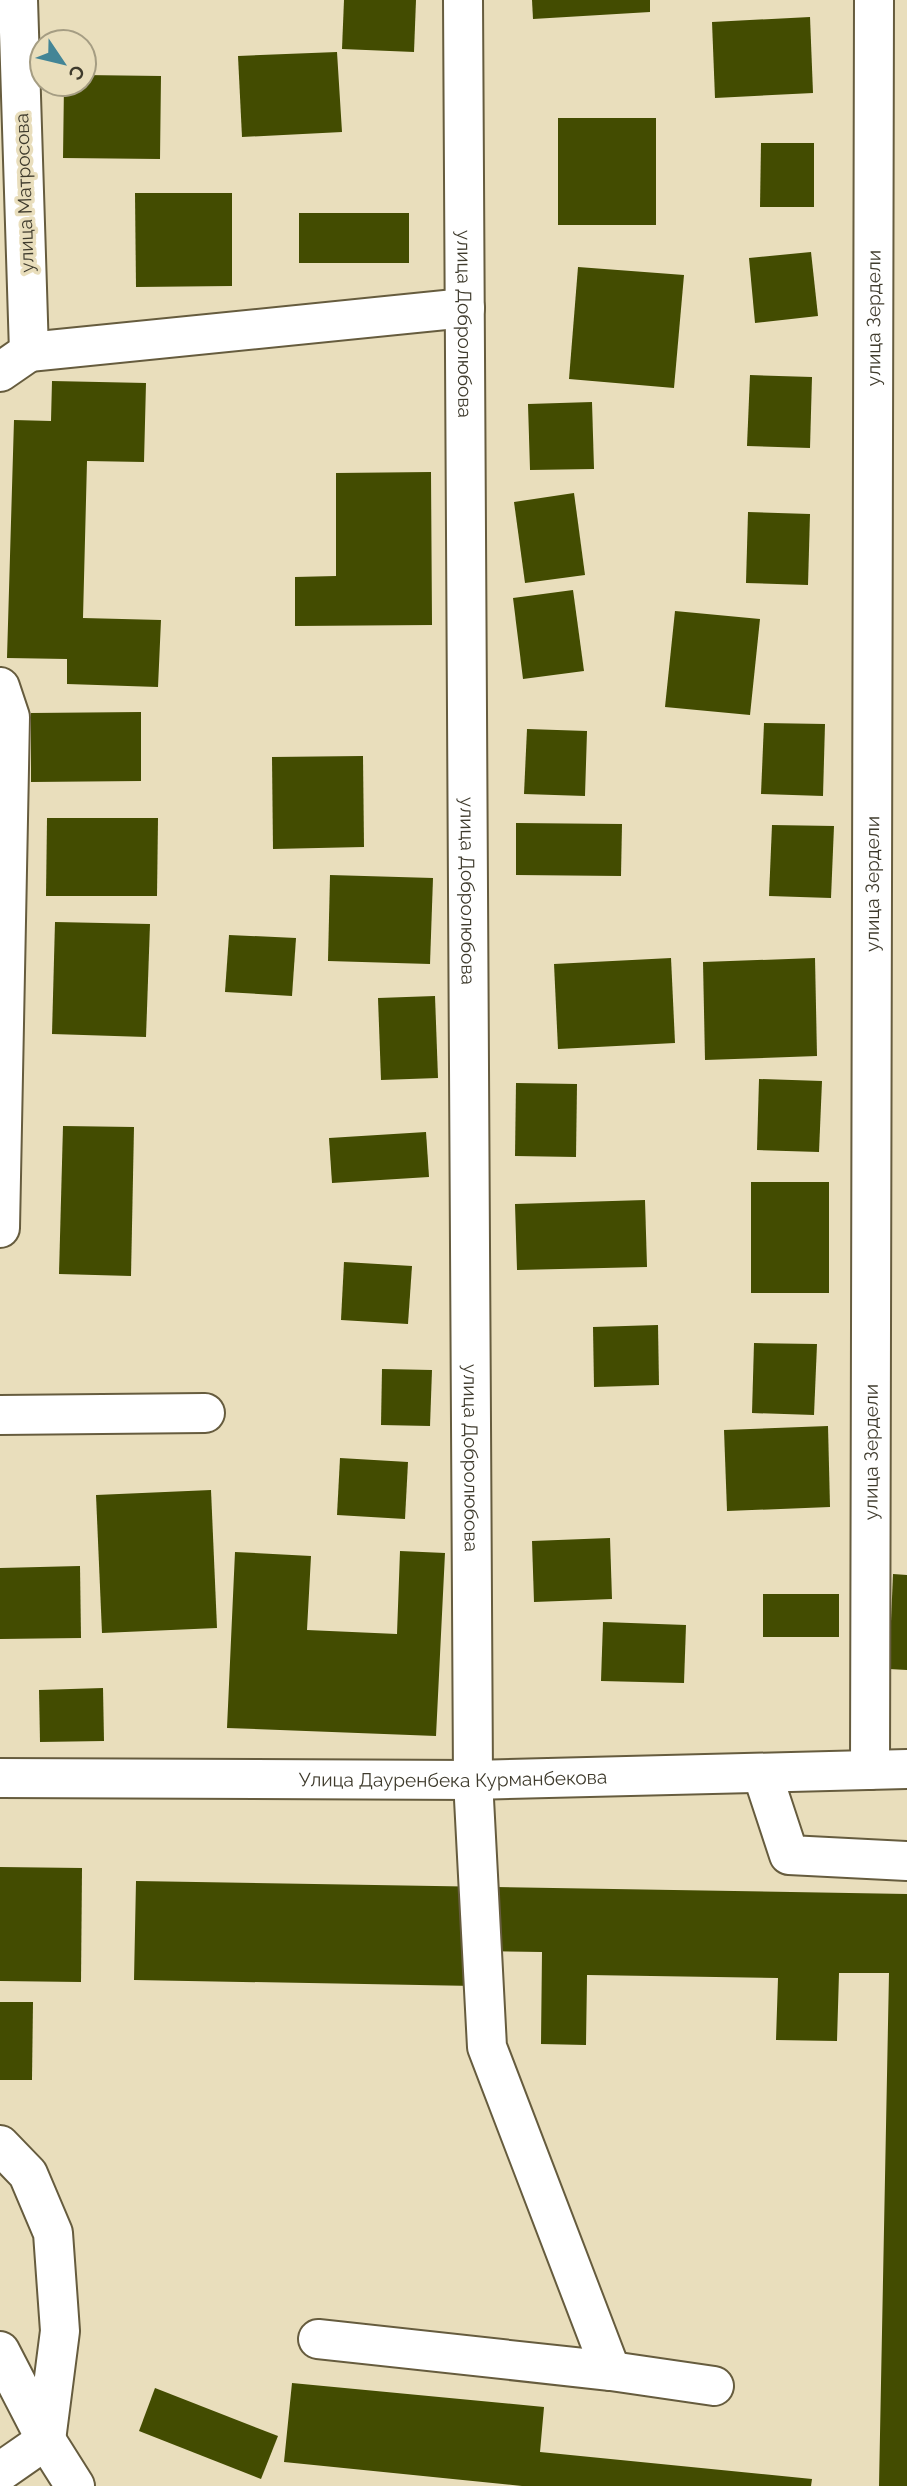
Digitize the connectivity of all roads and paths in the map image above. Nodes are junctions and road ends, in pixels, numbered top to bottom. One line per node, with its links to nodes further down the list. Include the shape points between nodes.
1 (18, 0): 5 (street, улица Матросова)
2 (463, 0): 4 (street, улица Добролюбова)
3 (874, 0): 12 (street, улица Зердели)
4 (465, 308): 5 (street); 15 (street, улица Добролюбова)
5 (14, 362)
6 (0, 687): 7 (street, via 10,717)
7 (2, 1087): 8 (street)
8 (0, 1228)
9 (205, 1413): 10 (street)
10 (0, 1415)
11 (907, 1769): 12 (street, Улица Дауренбека Курманбекова)
12 (870, 1770): 13 (street, Улица Дауренбека Курманбекова)
13 (762, 1773): 15 (street, Улица Дауренбека Курманбекова); 16 (street, via 789,1856)
14 (0, 1778): 15 (street, Улица Дауренбека Курманбекова)
15 (474, 1780): 20 (street, улица Добролюбова, via 487,2047)
16 (907, 1861)
17 (0, 2145): 22 (street, via 28,2174 53,2233 60,2331)
18 (318, 2339): 20 (street)
19 (0, 2351): 22 (street)
20 (611, 2371): 21 (street)
21 (715, 2386)
22 (46, 2440): 23 (street); 24 (street)
23 (0, 2472)
24 (75, 2486)

